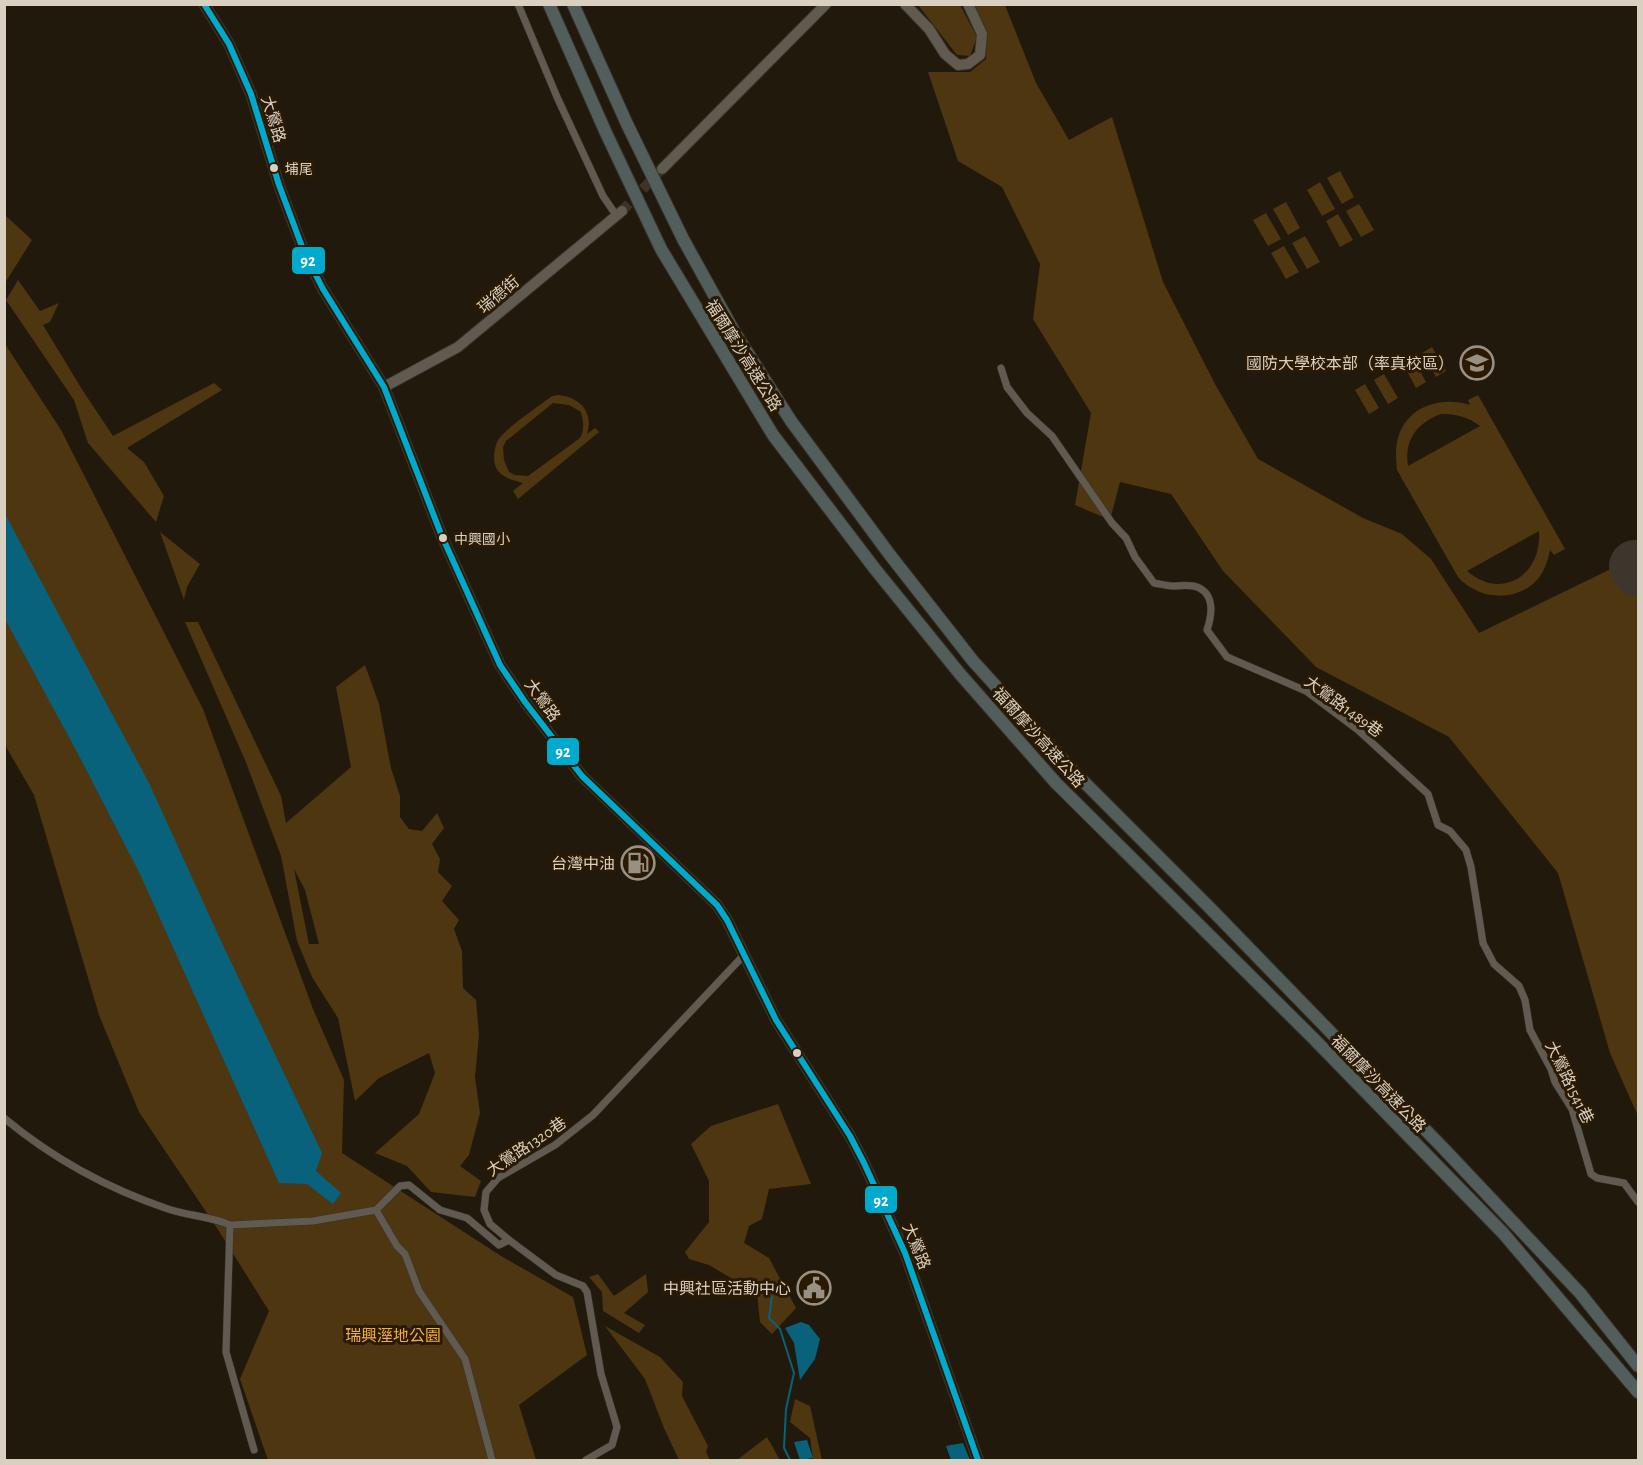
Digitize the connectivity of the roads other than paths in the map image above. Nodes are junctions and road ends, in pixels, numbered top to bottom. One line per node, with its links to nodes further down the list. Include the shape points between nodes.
1 (204, 4): 11 (street, 大鶯路, via 229,44 250,94 304,252)
2 (518, 4): 9 (street, via 598,186)
3 (549, 4): 20 (highway, 福爾摩沙高速公路, via 661,249 773,435 875,569 1056,783 1503,1233)
4 (573, 4): 19 (highway, 福爾摩沙高速公路, via 683,239 735,333 791,421 897,564 973,661 1072,770 1445,1150 1580,1293)
5 (826, 4): 8 (street)
6 (905, 4): 7 (street, via 958,65 968,64 980,55 982,34)
7 (968, 4)
8 (662, 169)
9 (619, 213): 11 (street, 瑞德街, via 459,347)
10 (1001, 368): 13 (street, 大鶯路1489巷, via 1006,387 1052,436 1154,583 1194,586 1205,592 1212,605 1206,630 1227,657 1306,691 1358,730 1428,794 1438,825 1450,831 1466,850 1483,943 1494,964 1519,986)
11 (384, 387): 12 (street, 大鶯路, via 441,534 508,678 582,776 717,905)
12 (744, 955): 18 (street, 大鶯路1320巷, via 593,1115 555,1145 491,1185 484,1203 486,1218); 24 (street, 大鶯路, via 776,1020 864,1163 905,1253)
13 (1526, 1016): 15 (street, 大鶯路1541巷, via 1555,1083 1572,1109 1592,1174 1624,1183)
14 (4, 1118): 17 (street, via 75,1168 149,1202)
15 (1638, 1202)
16 (376, 1210): 17 (street, via 313,1221); 18 (street, via 400,1186 409,1185 440,1210 467,1218 499,1245); 22 (street, via 405,1254 419,1291 465,1359)
17 (230, 1225): 21 (street, via 226,1352)
18 (508, 1240): 23 (street, 大鶯路1320巷, via 556,1275 588,1292 601,1374 617,1427 612,1445)
19 (1638, 1366)
20 (1638, 1392)
21 (254, 1450)
22 (492, 1461)
23 (586, 1461)
24 (978, 1461)

